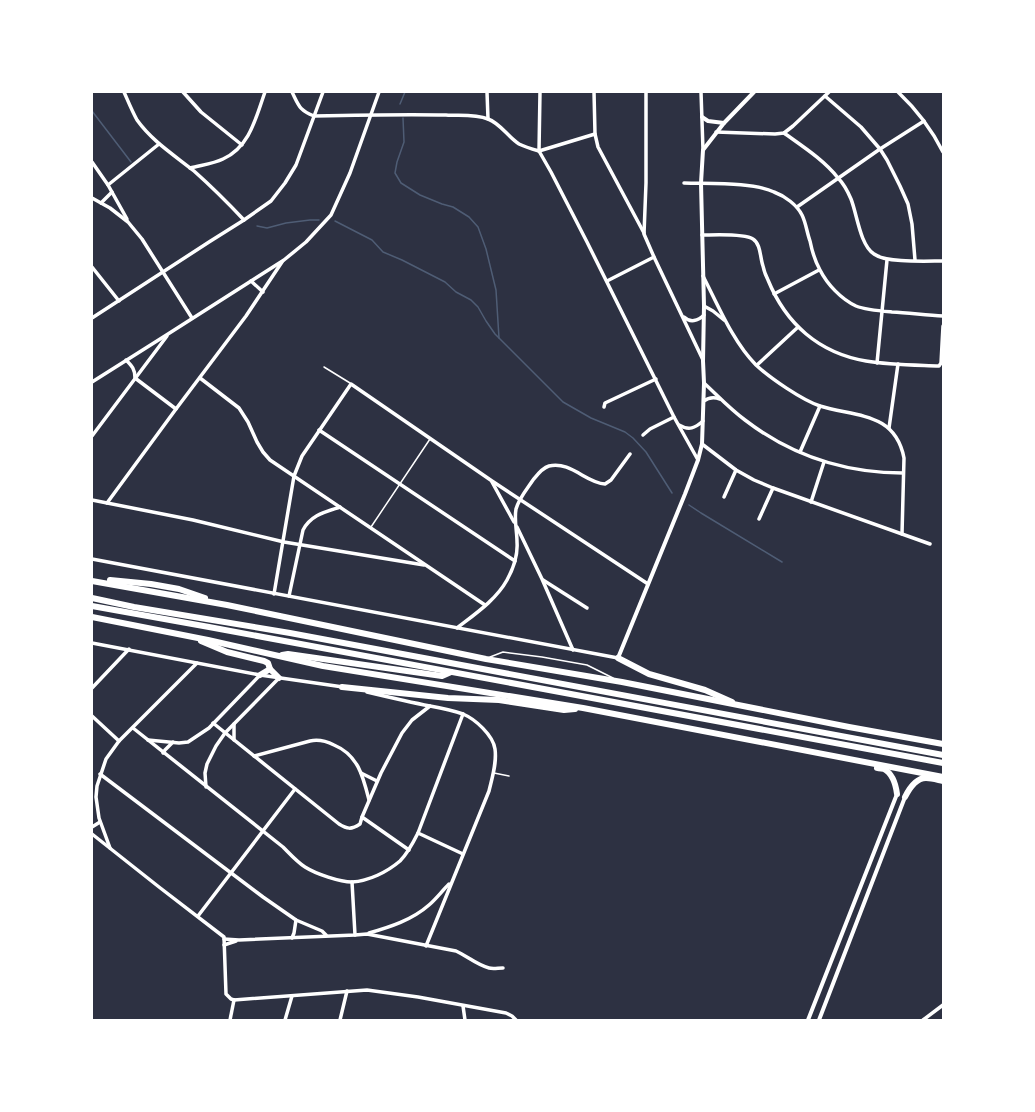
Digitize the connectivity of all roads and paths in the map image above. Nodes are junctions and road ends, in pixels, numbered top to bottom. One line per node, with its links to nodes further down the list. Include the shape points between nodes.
1 (124, 92): 25 (street, via 137,120)
2 (183, 92): 26 (street, via 201,112)
3 (292, 92): 17 (street, via 299,107)
4 (323, 92): 17 (street)
5 (379, 92): 16 (street)
6 (487, 92): 19 (street)
7 (540, 92): 29 (street)
8 (594, 92): 24 (street)
9 (646, 92): 44 (street)
10 (701, 92): 18 (street)
11 (754, 92): 21 (street)
12 (829, 92): 15 (street)
13 (898, 92): 20 (street)
14 (263, 93): 26 (street, via 254,123)
15 (825, 96): 23 (street); 28 (street, via 861,127)
16 (370, 114): 17 (street); 19 (street); 47 (street, via 350,173 330,215 306,242)
17 (314, 116): 42 (street, via 286,183 271,200)
18 (702, 117): 21 (street, via 708,121); 30 (street)
19 (488, 119): 29 (street, via 495,122 518,143)
20 (924, 121): 27 (street); 28 (street)
21 (724, 123): 22 (street)
22 (716, 132): 23 (street); 30 (street)
23 (784, 133): 34 (street, via 816,156)
24 (595, 134): 29 (street); 44 (street, via 598,147)
25 (160, 144): 33 (street); 37 (street)
26 (242, 144): 33 (street, via 223,160)
27 (942, 147): 31 (street)
28 (880, 149): 34 (street); 49 (street, via 908,204)
29 (539, 150): 56 (street)
30 (703, 150): 36 (street)
31 (943, 152)
32 (92, 162): 37 (street)
33 (190, 168): 42 (street)
34 (839, 178): 41 (street); 48 (street, via 850,197 868,250)
35 (684, 183): 36 (street)
36 (701, 184): 41 (street, via 758,187 774,192); 45 (street)
37 (108, 185): 38 (street)
38 (112, 192): 40 (street); 43 (street)
39 (92, 198): 40 (street)
40 (101, 203): 43 (street)
41 (797, 207): 52 (street, via 802,215)
42 (244, 220): 53 (street)
43 (128, 222): 53 (street)
44 (644, 234): 46 (street)
45 (702, 235): 54 (street); 58 (street, via 743,236 756,241)
46 (654, 257): 56 (street); 62 (street)
47 (284, 260): 55 (street); 57 (street)
48 (887, 260): 49 (street); 61 (street)
49 (915, 260): 50 (street)
50 (943, 261)
51 (92, 267): 59 (street)
52 (819, 270): 58 (street); 61 (street, via 836,292 848,301 860,307)
53 (163, 273): 59 (street); 66 (street)
54 (703, 275): 60 (street); 67 (street)
55 (251, 281): 57 (street); 66 (street)
56 (607, 281): 79 (street)
57 (263, 292): 78 (street)
58 (774, 294): 69 (street)
59 (119, 301): 65 (street)
60 (704, 306): 63 (street); 67 (street)
61 (882, 311): 64 (street); 73 (street)
62 (682, 315): 63 (street, via 689,321 695,321); 72 (street)
63 (704, 315): 72 (street)
64 (943, 316)
65 (92, 318)
66 (192, 318): 70 (street)
67 (726, 321): 75 (street)
68 (943, 326): 74 (street, via 939,366)
69 (797, 328): 73 (street, via 832,351); 75 (street)
70 (168, 334): 71 (street); 77 (street)
71 (126, 360): 77 (street, via 135,371); 80 (street)
72 (703, 361): 81 (street)
73 (876, 362): 74 (street)
74 (898, 364): 91 (street)
75 (757, 365): 85 (street, via 790,390)
76 (324, 367): 82 (lane)
77 (135, 378): 87 (street); 94 (street)
78 (200, 378): 87 (street); 103 (street, via 239,408 263,452 270,460)
79 (656, 379): 86 (street, via 605,402); 88 (street)
80 (92, 382)
81 (704, 383): 83 (street); 84 (street)
82 (351, 384): 92 (street); 95 (street)
83 (723, 400): 84 (street, via 712,397); 97 (street, via 758,430)
84 (704, 401): 89 (street)
85 (820, 406): 91 (street, via 872,419); 97 (street)
86 (604, 407)
87 (176, 409): 111 (street)
88 (674, 417): 90 (street); 93 (street)
89 (703, 421): 90 (street, via 690,429); 96 (street)
90 (678, 424): 99 (street)
91 (889, 428): 102 (street, via 903,450)
92 (319, 430): 103 (street, via 302,456); 105 (street)
93 (643, 435)
94 (92, 436)
95 (430, 439): 104 (street); 105 (lane)
96 (702, 444): 99 (street); 101 (street)
97 (800, 452): 100 (street)
98 (630, 454): 108 (street, via 611,480 605,484 597,483 569,468 549,466 543,469)
99 (698, 460): 125 (street)
100 (824, 462): 102 (street, via 860,470); 110 (street)
101 (736, 470): 106 (street); 107 (street)
102 (903, 473): 116 (street)
103 (294, 476): 112 (street); 117 (street)
104 (492, 481): 108 (street); 114 (street)
105 (399, 484): 115 (lane); 121 (street)
106 (773, 488): 110 (street); 113 (street)
107 (724, 497)
108 (520, 499): 114 (street); 125 (street)
109 (92, 500): 111 (street)
110 (811, 502): 116 (street)
111 (107, 503): 117 (street)
112 (340, 506): 115 (street); 118 (street, via 312,518 303,530)
113 (759, 519)
114 (516, 525): 121 (street); 123 (street)
115 (370, 528): 122 (street)
116 (902, 534): 119 (street)
117 (284, 542): 118 (street); 126 (street)
118 (300, 544): 122 (street); 127 (street)
119 (930, 544)
120 (92, 560): 126 (street)
121 (515, 561): 130 (street, via 498,593)
122 (425, 565): 130 (street)
123 (542, 579): 131 (street); 137 (street)
124 (92, 580): 140 (highway, via 151,584 179,589 227,605)
125 (648, 584): 139 (street)
126 (274, 594): 127 (street)
127 (289, 596): 133 (street)
128 (92, 598): 165 (highway)
129 (92, 606): 143 (highway)
130 (485, 606): 133 (street)
131 (587, 608)
132 (92, 617): 134 (highway)
133 (457, 628): 137 (street)
134 (190, 636): 138 (highway); 142 (highway, via 227,652 264,661)
135 (92, 642): 136 (street)
136 (129, 649): 141 (street); 148 (street)
137 (573, 650): 139 (street)
138 (277, 656): 143 (highway, via 288,654 442,676); 151 (highway, via 323,666)
139 (618, 658): 150 (highway, via 649,674 705,690)
140 (486, 659): 146 (highway); 146 (lane, via 503,652 542,657 587,666)
141 (197, 663): 144 (street); 156 (street)
142 (270, 669): 144 (highway); 145 (highway)
143 (451, 672): 167 (highway)
144 (260, 675): 145 (street); 154 (street)
145 (279, 678): 147 (street); 155 (street)
146 (622, 682): 150 (highway)
147 (342, 687): 149 (street); 151 (highway, via 448,698 499,700 564,710)
148 (92, 688)
149 (430, 706): 152 (street); 173 (street, via 402,732)
150 (741, 706): 162 (highway)
151 (583, 708): 164 (highway)
152 (463, 714): 169 (street, via 487,732 495,747); 184 (street)
153 (92, 716): 160 (street)
154 (213, 723): 157 (street); 161 (street, via 188,742)
155 (234, 724): 157 (street); 159 (street)
156 (133, 728): 158 (street); 160 (street)
157 (225, 733): 159 (street); 175 (street, via 207,764)
158 (147, 740): 161 (street); 163 (street)
159 (234, 740): 166 (street)
160 (120, 741): 170 (street, via 106,759)
161 (173, 742): 163 (street)
162 (943, 744)
163 (163, 753): 175 (street)
164 (828, 755): 172 (highway); 177 (highway, via 884,769 894,782)
165 (943, 755)
166 (254, 756): 168 (street, via 317,740 346,751); 176 (street)
167 (943, 763)
168 (362, 773): 173 (street); 179 (street)
169 (494, 773): 171 (lane); 188 (street)
170 (100, 774): 181 (street, via 96,797); 189 (street)
171 (509, 776)
172 (943, 776)
173 (377, 781): 179 (street)
174 (943, 781): 178 (highway, via 925,778 918,780)
175 (206, 787): 183 (street)
176 (295, 789): 180 (street, via 346,828 360,824); 183 (street)
177 (897, 794): 213 (street)
178 (905, 797): 214 (street)
179 (369, 800): 180 (street)
180 (362, 817): 187 (street)
181 (100, 822): 182 (street); 186 (street)
182 (92, 827)
183 (262, 831): 189 (street); 190 (street, via 306,868)
184 (418, 833): 187 (street); 188 (street)
185 (92, 834): 186 (street)
186 (110, 848): 192 (street)
187 (409, 850): 190 (street, via 400,861 385,872)
188 (463, 854): 191 (street)
189 (230, 873): 192 (street); 193 (street)
190 (352, 882): 195 (street)
191 (451, 882): 194 (street, via 428,905 406,920); 201 (street)
192 (198, 916): 198 (street)
193 (296, 920): 196 (street, via 322,931); 197 (street)
194 (367, 934): 195 (street); 201 (street)
195 (355, 935): 196 (street)
196 (326, 936): 197 (street)
197 (292, 938): 199 (street)
198 (224, 939): 199 (street); 200 (street)
199 (239, 940): 200 (street)
200 (224, 945): 205 (street, via 226,994)
201 (426, 946): 202 (street, via 456,952 490,969)
202 (503, 968)
203 (347, 991): 204 (street); 207 (street, via 376,990); 210 (street)
204 (292, 996): 205 (street); 209 (street)
205 (234, 1000): 208 (street)
206 (943, 1005): 215 (street)
207 (463, 1006): 211 (street); 212 (street, via 506,1013)
208 (230, 1020)
209 (285, 1020)
210 (340, 1020)
211 (465, 1020)
212 (516, 1020)
213 (808, 1020)
214 (819, 1020)
215 (923, 1020)

